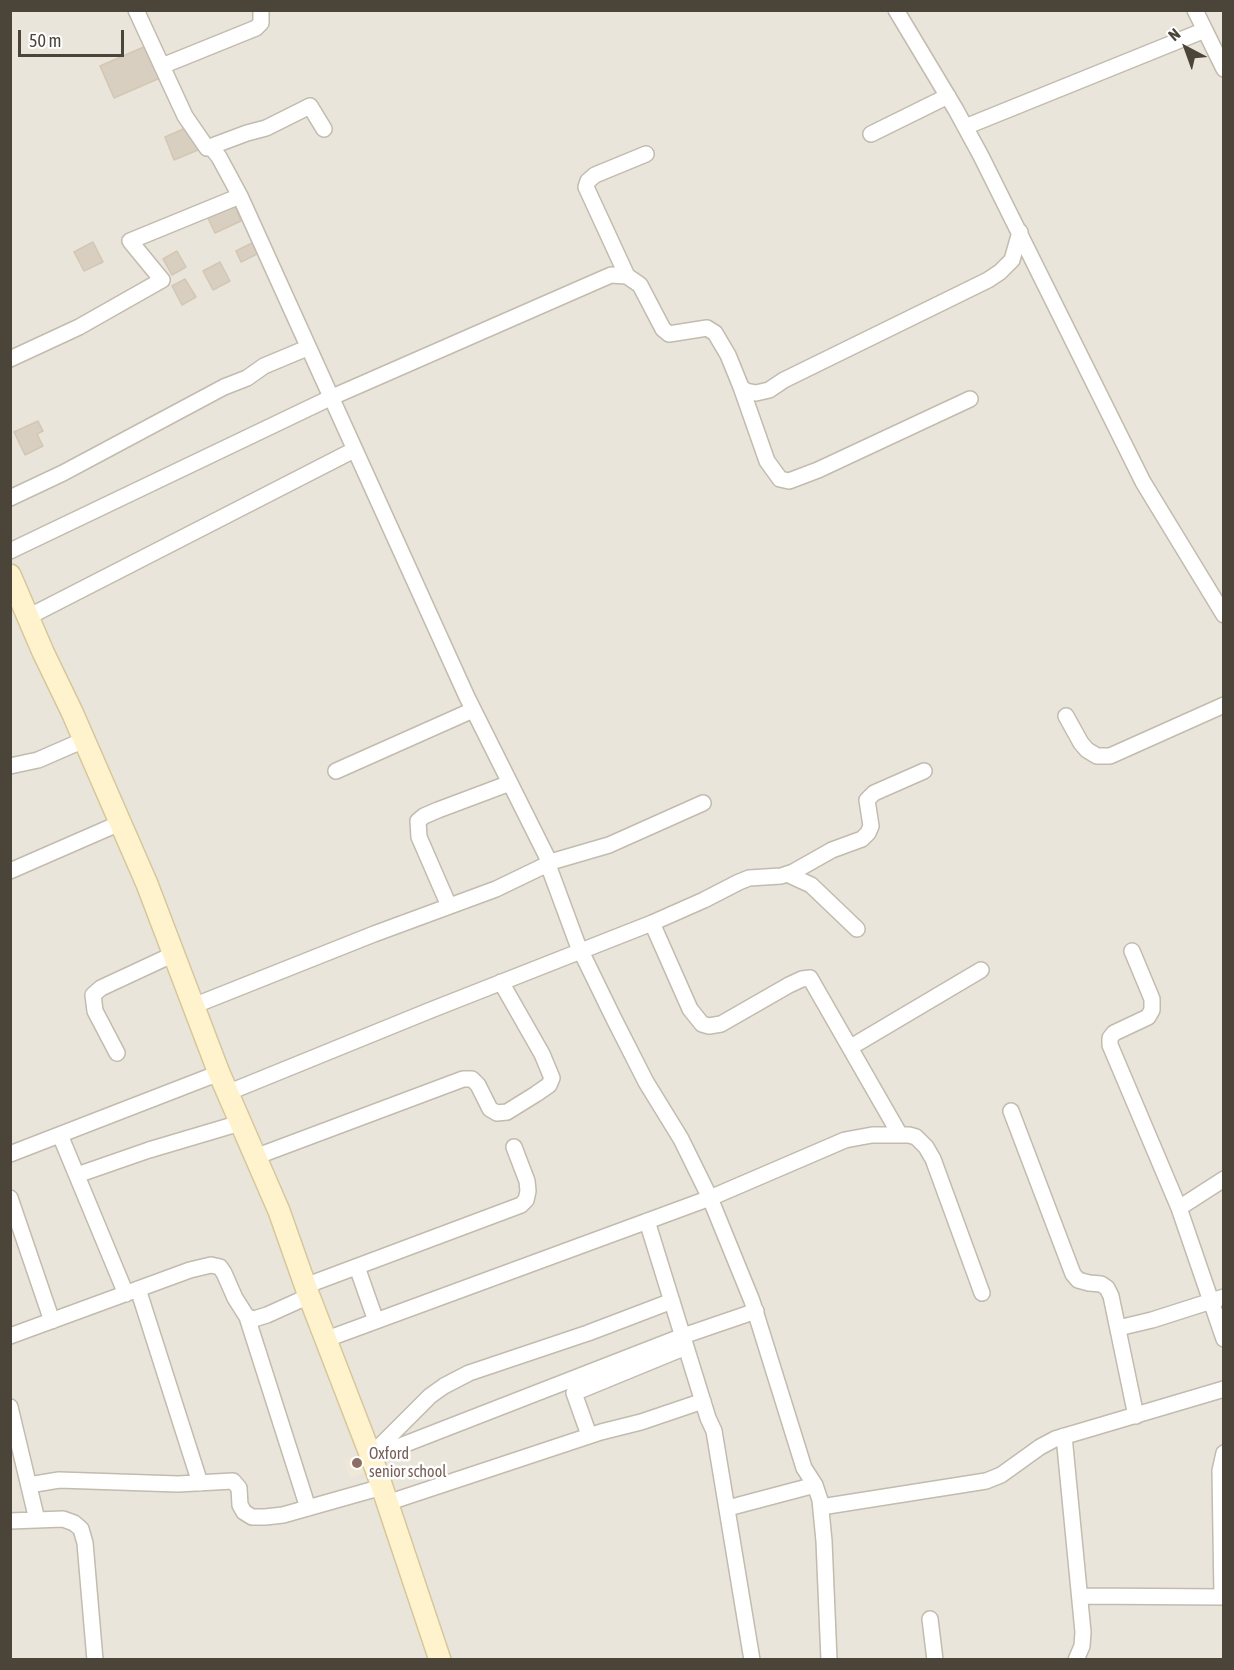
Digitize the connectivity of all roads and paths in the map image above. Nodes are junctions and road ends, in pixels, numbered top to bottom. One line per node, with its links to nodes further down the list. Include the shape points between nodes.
1 (136, 10): 6 (street)
2 (261, 10): 6 (street, via 261,23 256,27)
3 (897, 10): 8 (street)
4 (1194, 10): 5 (street)
5 (1213, 37): 7 (street); 9 (street)
6 (162, 66): 12 (street, via 186,116)
7 (1224, 69)
8 (948, 96): 9 (street); 11 (street)
9 (965, 127): 15 (street)
10 (324, 129): 12 (street, via 310,106 266,128)
11 (871, 134)
12 (207, 148): 14 (street, via 211,147 219,157)
13 (646, 154): 16 (street, via 606,169 588,181 586,187)
14 (240, 196): 17 (street); 18 (street, via 130,241 162,280 79,327)
15 (1020, 232): 19 (street, via 1012,260 988,280 769,390 756,393); 26 (street, via 1143,482)
16 (627, 276): 19 (street, via 640,285 669,334 707,328 715,333 729,355); 20 (street, via 611,276)
17 (307, 348): 20 (street); 23 (street, via 264,366)
18 (10, 359)
19 (741, 387): 21 (street, via 767,461 780,479 789,481)
20 (330, 398): 22 (street); 24 (street)
21 (970, 399)
22 (354, 450): 27 (street); 29 (street)
23 (10, 498)
24 (10, 551)
25 (10, 575): 27 (street)
26 (1224, 615)
27 (28, 617): 31 (street)
28 (1224, 705): 30 (street, via 1110,756 1097,756 1087,750)
29 (473, 710): 33 (street); 35 (street)
30 (1066, 716)
31 (84, 740): 32 (street, via 38,760); 37 (street)
32 (10, 766)
33 (336, 771)
34 (924, 771): 40 (street, via 874,793 867,800 871,826 862,839)
35 (510, 783): 38 (street); 41 (street, via 418,821 419,837)
36 (703, 803): 38 (street, via 609,845)
37 (120, 823): 39 (street); 46 (street)
38 (547, 864): 41 (street); 44 (street)
39 (10, 871)
40 (787, 874): 42 (street, via 749,878); 43 (street, via 811,885)
41 (449, 906): 49 (street)
42 (652, 923): 44 (street); 50 (street, via 690,1008 702,1024 721,1023 789,985 810,978)
43 (856, 929)
44 (580, 951): 48 (street); 64 (street)
45 (1132, 951): 65 (street, via 1152,999 1152,1010 1149,1017 1114,1033 1110,1045)
46 (174, 954): 49 (street); 51 (street, via 93,995 95,1011)
47 (981, 970): 50 (street)
48 (501, 982): 53 (street); 60 (street, via 552,1078 536,1094 507,1112 497,1113 490,1109 472,1079 463,1079)
49 (193, 1006): 52 (street)
50 (851, 1047): 56 (street)
51 (117, 1053)
52 (219, 1073): 53 (street); 57 (street)
53 (227, 1093): 55 (street)
54 (1011, 1111): 77 (street, via 1073,1274 1078,1280 1107,1288)
55 (240, 1123): 60 (street); 61 (street)
56 (900, 1135): 64 (street, via 844,1140); 70 (street, via 916,1137 929,1153)
57 (60, 1136): 59 (street); 61 (street)
58 (514, 1147): 67 (street, via 527,1181 526,1200 521,1205)
59 (10, 1154)
60 (255, 1157): 68 (street)
61 (77, 1175): 69 (street)
62 (1224, 1179): 65 (street)
63 (10, 1198): 75 (street)
64 (710, 1198): 66 (street); 73 (street)
65 (1179, 1208): 71 (street)
66 (647, 1221): 72 (street); 76 (street)
67 (357, 1267): 68 (street); 76 (street)
68 (307, 1291): 74 (street, via 267,1314 254,1319); 79 (street)
69 (132, 1292): 74 (street, via 211,1265 224,1273); 75 (street); 90 (street)
70 (982, 1293)
71 (1217, 1299): 77 (street); 80 (street)
72 (672, 1301): 81 (street); 89 (street, via 469,1373 430,1396)
73 (756, 1311): 81 (street); 92 (street, via 804,1468)
74 (247, 1317): 95 (street)
75 (52, 1321): 78 (street)
76 (375, 1321): 79 (street)
77 (1118, 1328): 85 (street)
78 (10, 1336)
79 (327, 1339): 89 (street)
80 (1224, 1339)
81 (685, 1342): 83 (street); 86 (street, via 574,1393); 89 (street)
82 (1224, 1389): 85 (street)
83 (703, 1401): 86 (street); 96 (street, via 717,1442)
84 (10, 1407): 91 (street)
85 (1136, 1416): 87 (street)
86 (590, 1436): 93 (street)
87 (1064, 1436): 94 (street, via 986,1481); 99 (street)
88 (1224, 1453): 100 (street, via 1220,1471)
89 (371, 1456): 93 (street)
90 (200, 1483): 91 (street, via 59,1480); 95 (street, via 233,1481 239,1488 240,1505 252,1517)
91 (29, 1485): 97 (street)
92 (815, 1485): 94 (street); 96 (street)
93 (385, 1495): 95 (street); 103 (street)
94 (821, 1507): 105 (street)
95 (308, 1508)
96 (728, 1508): 104 (street)
97 (37, 1520): 98 (street); 102 (street, via 63,1520 81,1529)
98 (10, 1521)
99 (1080, 1596): 100 (street); 107 (street, via 1083,1632)
100 (1223, 1597)
101 (930, 1619): 106 (street)
102 (95, 1659)
103 (440, 1659)
104 (752, 1659)
105 (829, 1659)
106 (935, 1659)
107 (1076, 1659)

